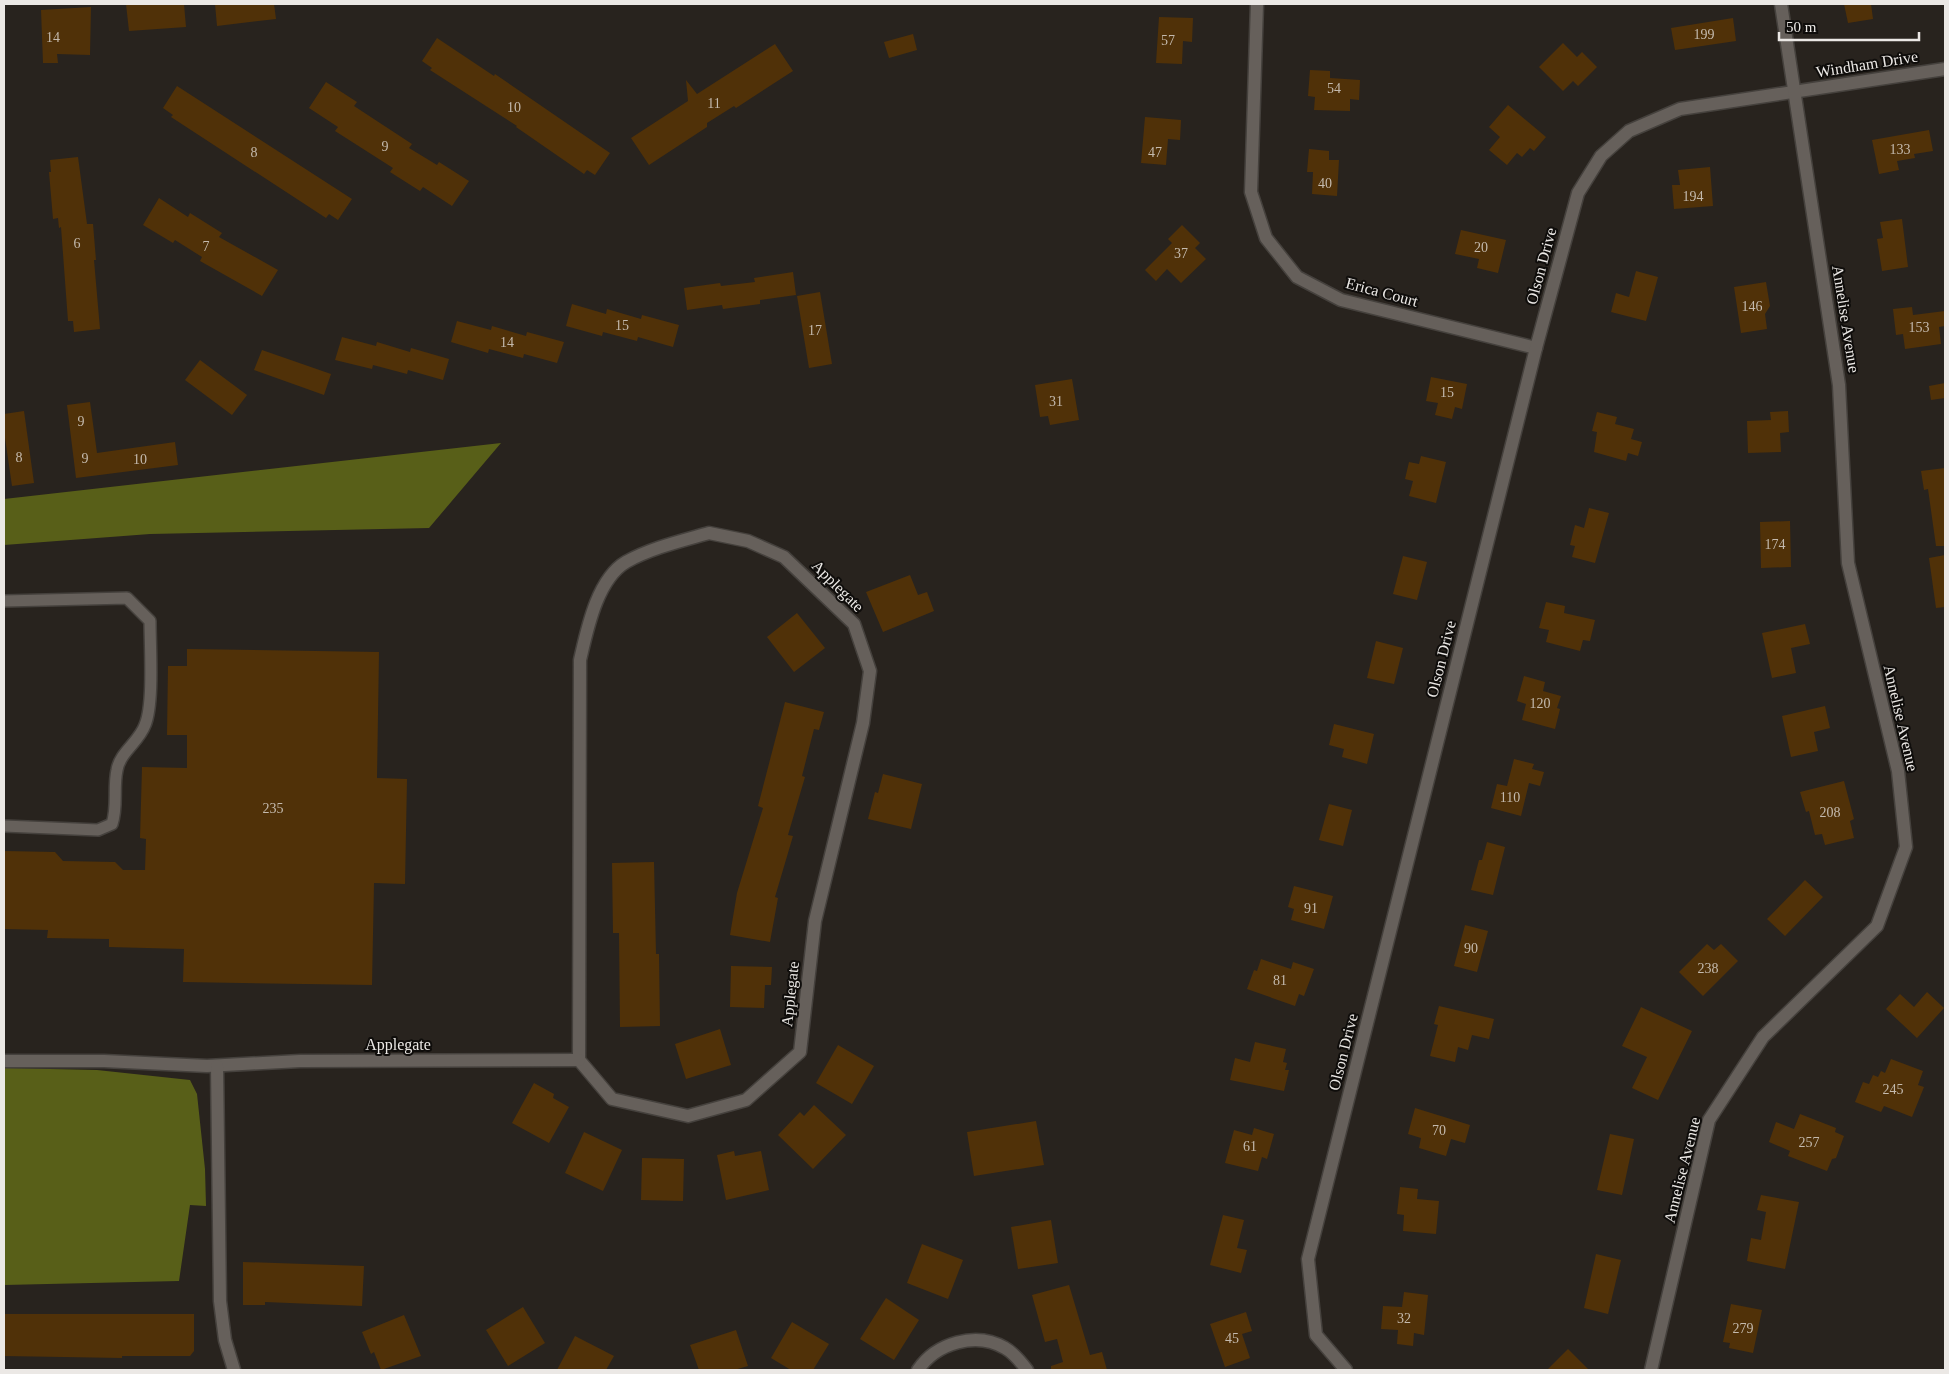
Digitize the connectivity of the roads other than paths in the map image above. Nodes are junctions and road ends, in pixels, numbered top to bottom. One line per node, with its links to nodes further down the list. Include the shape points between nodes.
1 (1257, 4): 5 (street, Erica Court, via 1251,192 1266,238 1291,270 1297,277 1341,300)
2 (1780, 4): 4 (street, Annelise Avenue)
3 (1945, 69): 4 (street, Windham Drive)
4 (1795, 92): 5 (street, Olson Drive, via 1680,109 1629,131 1601,156 1578,193); 15 (street, Annelise Avenue, via 1839,385 1848,564 1898,771 1906,847 1876,926 1763,1037 1709,1120)
5 (1536, 348): 14 (street, Olson Drive, via 1308,1259 1316,1335)
6 (4, 602): 7 (lane, via 127,598 150,621 150,696 146,724 124,753 117,770 116,812 112,824 98,830)
7 (4, 826)
8 (579, 1060): 8 (street, Applegate, via 580,660 588,626 604,586 625,563 667,545 709,533 748,541 784,557 854,624 870,671 863,723 815,921 800,1052 746,1100 688,1116 612,1099); 10 (street, Applegate, via 300,1060)
9 (4, 1061): 10 (street, Applegate)
10 (217, 1066): 11 (street, via 220,1301 225,1340)
11 (234, 1370)
12 (918, 1370): 13 (street, via 940,1349 962,1341 984,1340 1005,1348)
13 (1027, 1370)
14 (1346, 1370)
15 (1651, 1370)

